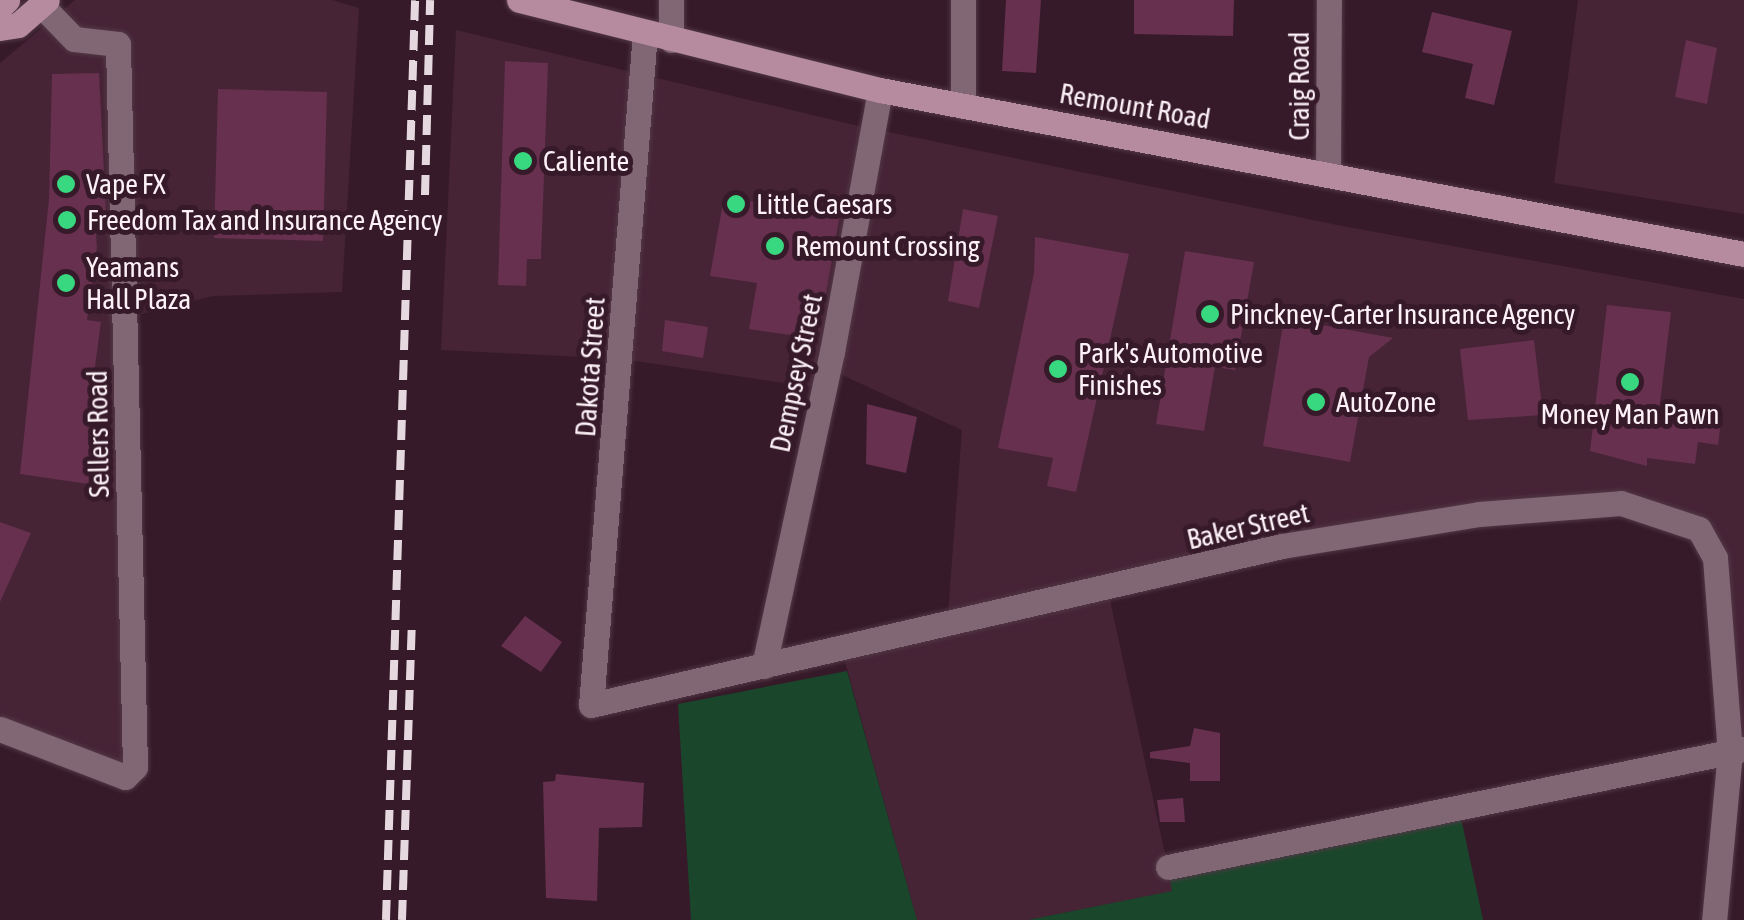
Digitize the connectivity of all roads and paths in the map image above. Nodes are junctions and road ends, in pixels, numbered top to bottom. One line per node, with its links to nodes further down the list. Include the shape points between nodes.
1 (8, 0): 7 (main road)
2 (519, 0): 9 (main road, Remount Road)
3 (671, 0): 10 (street)
4 (963, 0): 12 (street)
5 (1329, 0): 13 (street, Craig Road)
6 (44, 2): 8 (main road, via 18,25); 17 (street, Sellers Road, via 74,39 118,44 135,767 124,777)
7 (0, 6)
8 (0, 28)
9 (645, 33): 10 (main road, Remount Road); 16 (street, Dakota Street)
10 (670, 40): 11 (main road, Remount Road)
11 (880, 90): 12 (main road, Remount Road); 15 (street, Dempsey Street)
12 (963, 106): 13 (main road, Remount Road)
13 (1328, 172): 14 (main road, Remount Road)
14 (1744, 254)
15 (764, 666): 16 (street, Baker Street); 18 (street, Baker Street, via 1282,546 1479,514 1621,502 1699,529 1715,558)
16 (591, 704)
17 (0, 729)
18 (1737, 750): 19 (street); 20 (street, Baker Street)
19 (1168, 866)
20 (1714, 920)

